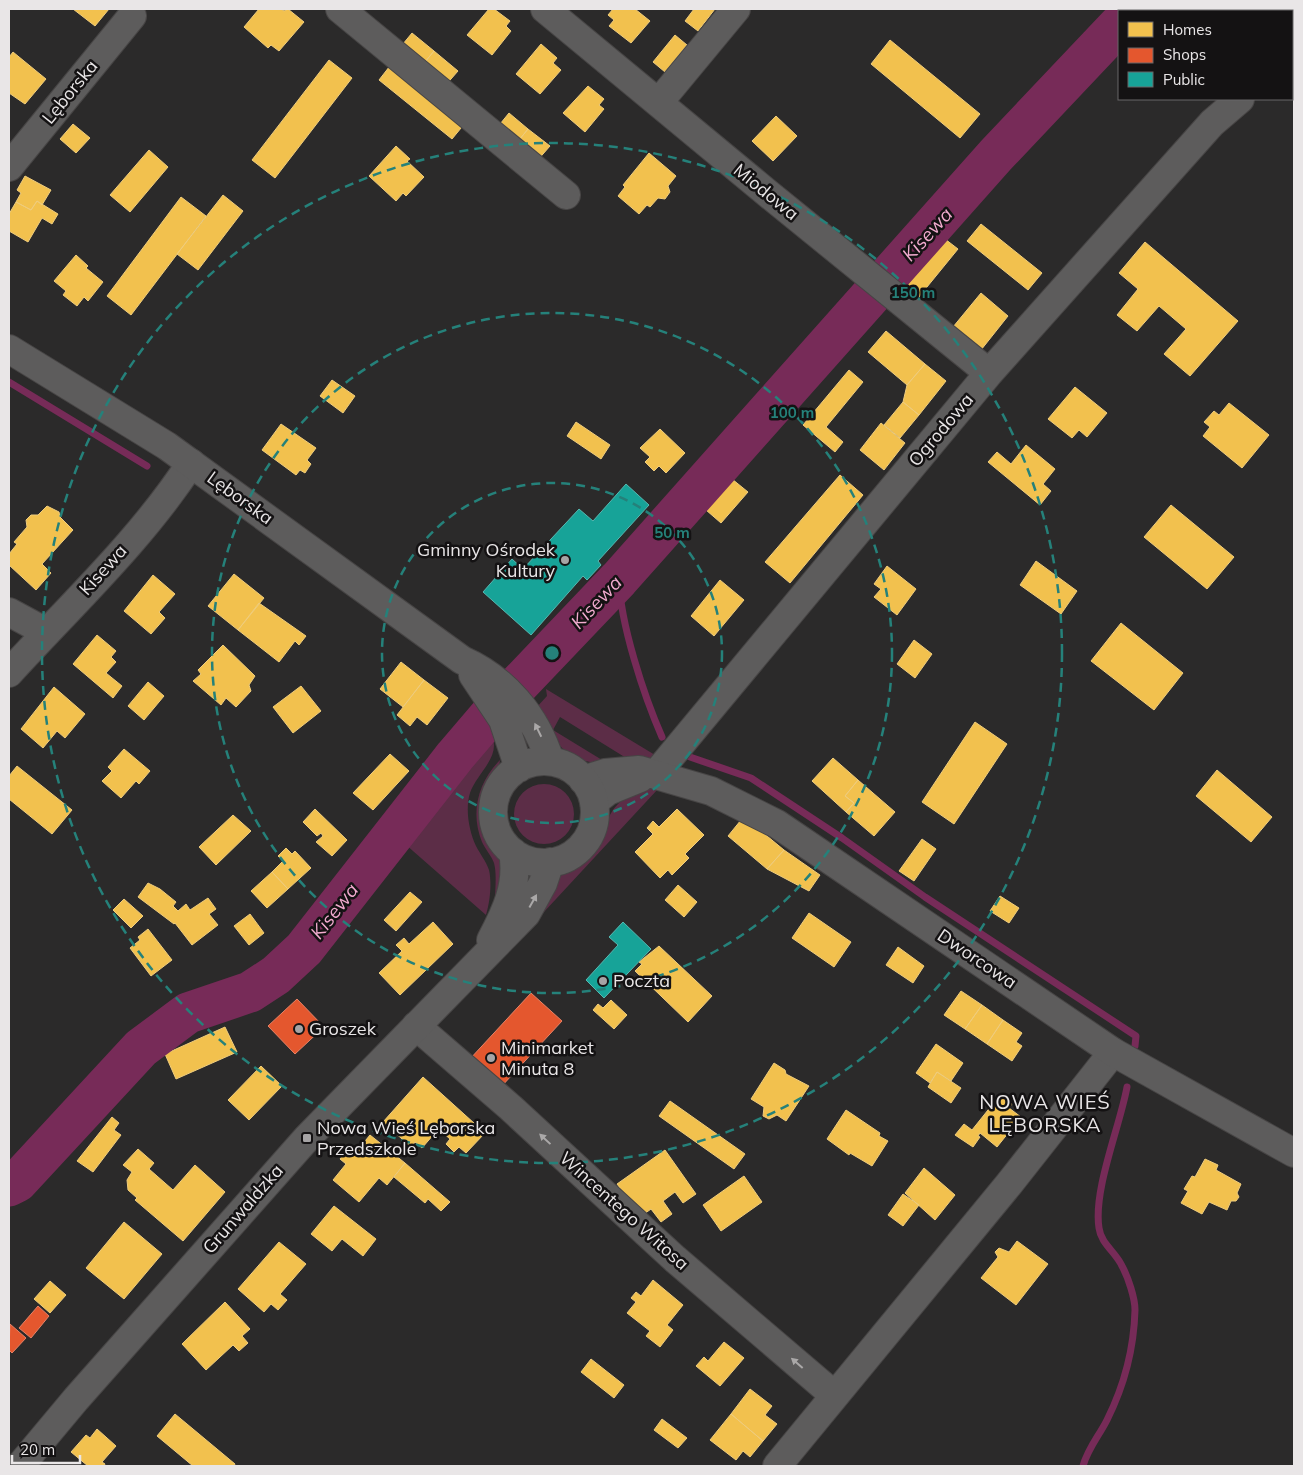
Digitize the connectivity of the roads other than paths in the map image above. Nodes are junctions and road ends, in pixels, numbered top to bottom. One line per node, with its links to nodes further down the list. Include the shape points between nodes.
1 (340, 9): 8 (street)
2 (736, 9): 6 (street)
3 (559, 13): 6 (street, Miodowa)
4 (132, 16): 7 (street, Lęborska)
5 (1239, 100): 10 (street, Ogrodowa, via 1212,123)
6 (659, 102): 10 (street, Miodowa)
7 (9, 167)
8 (566, 195)
9 (9, 349): 11 (street, Lęborska)
10 (988, 373): 18 (street, Ogrodowa)
11 (191, 463): 13 (street, Kisewa, via 167,498); 15 (street, Lęborska, via 462,660 477,667)
12 (9, 612): 13 (street)
13 (46, 632): 14 (street, Kisewa)
14 (9, 672)
15 (511, 711): 16 (street, Lęborska, one-way to 15, via 533,719); 17 (street, Lęborska)
16 (550, 761): 17 (street, via 534,762); 19 (street, via 566,766)
17 (519, 768): 20 (street, via 502,784 494,806 494,822 500,837)
18 (656, 774): 19 (street); 24 (street, Dworcowa, via 711,790 777,824)
19 (589, 791): 21 (street, via 595,818 591,833 570,856)
20 (513, 852): 21 (street, via 539,863); 22 (street, Grunwaldzka, via 515,885)
21 (550, 862): 22 (street, Grunwaldzka, one-way to 21, via 526,914)
22 (478, 964): 23 (street, Grunwaldzka)
23 (416, 1026): 26 (street, Wincentego Witosa, one-way to 23, via 675,1259 511,1108); 27 (street, Grunwaldzka, via 303,1142)
24 (1113, 1052): 25 (street, Dworcowa); 26 (street, via 1009,1184)
25 (1294, 1153)
26 (834, 1395): 28 (street)
27 (20, 1466)
28 (777, 1466)

